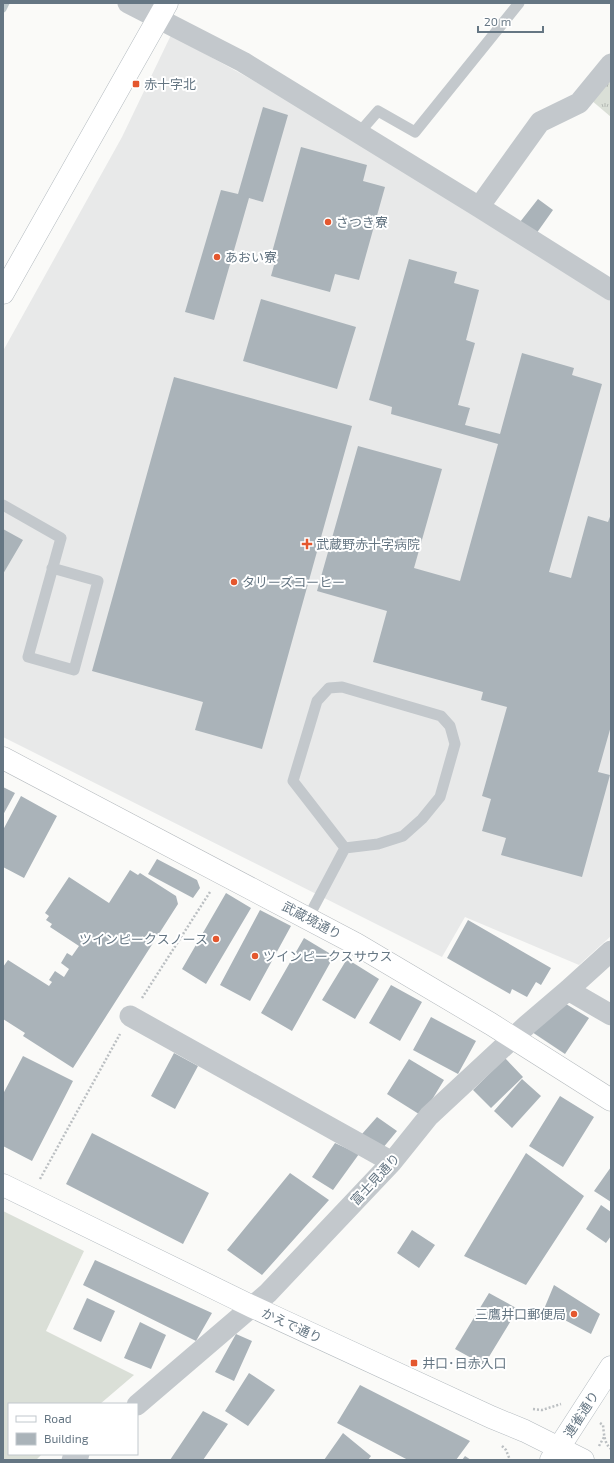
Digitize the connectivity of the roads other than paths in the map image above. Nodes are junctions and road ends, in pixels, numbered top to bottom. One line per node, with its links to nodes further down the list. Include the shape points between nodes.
1 (128, 3): 3 (street)
2 (518, 3): 5 (lane, via 414,132 378,111)
3 (163, 11): 5 (street); 8 (street)
4 (611, 64): 6 (street, via 579,103 540,122)
5 (358, 134): 6 (street)
6 (479, 207): 7 (street)
7 (611, 290)
8 (3, 293)
9 (3, 505): 10 (lane, via 61,538)
10 (52, 568): 10 (lane, via 98,581 74,670 28,657)
11 (3, 758): 13 (street, 武蔵境通り)
12 (345, 848): 12 (lane, via 293,781 317,701 329,688 342,687 441,716 450,726 455,744 440,797 422,819 403,836 378,844); 13 (lane)
13 (308, 918): 18 (street, 武蔵境通り)
14 (611, 951): 15 (street, 富士見通り)
15 (568, 990): 16 (street); 18 (street, 富士見通り)
16 (611, 1015)
17 (130, 1016): 20 (street)
18 (513, 1038): 19 (street, 武蔵境通り); 20 (street, 富士見通り, via 429,1116)
19 (611, 1100)
20 (392, 1162): 22 (street, 富士見通り)
21 (3, 1185): 22 (street, かえで通り)
22 (253, 1307): 24 (street, 富士見通り); 26 (street, かえで通り)
23 (611, 1367): 26 (street, 連雀通り)
24 (138, 1404)
25 (591, 1453): 26 (street, かえで通り)
26 (555, 1454)

